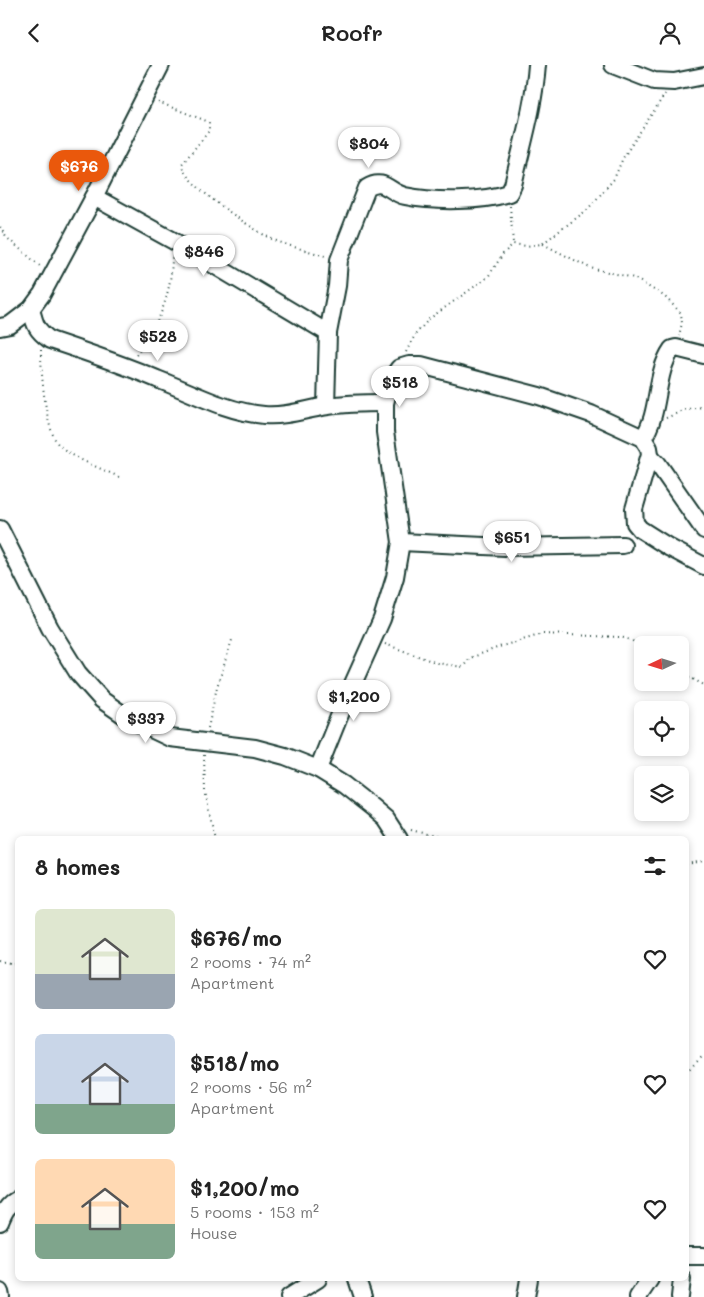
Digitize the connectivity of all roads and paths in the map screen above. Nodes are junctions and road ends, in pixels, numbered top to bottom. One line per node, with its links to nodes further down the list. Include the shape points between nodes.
1 (161, 65): 6 (street)
2 (537, 65): 7 (street, via 531,108)
3 (613, 65): 5 (street, via 654,81)
4 (704, 76): 5 (street)
5 (674, 82): 12 (path, via 603,193 587,210)
6 (145, 97): 8 (street); 13 (path, via 209,122 209,131 182,164 183,171 200,189 267,237)
7 (509, 193): 11 (path); 13 (street, via 478,199 410,197 398,195 381,184 373,184 367,188)
8 (94, 197): 10 (street); 14 (street)
9 (0, 227): 14 (path, via 6,237)
10 (172, 240): 18 (street); 22 (path, via 172,270 159,319)
11 (513, 244): 12 (path); 23 (path, via 488,277 429,319 415,335)
12 (542, 244): 20 (path, via 590,268 634,278 664,296 681,313)
13 (339, 260): 18 (street)
14 (52, 276): 15 (street)
15 (31, 309): 16 (street); 17 (street)
16 (5, 326): 19 (street)
17 (40, 333): 22 (street, via 50,340); 29 (path, via 41,369 54,438 69,453)
18 (328, 333): 25 (street)
19 (0, 343)
20 (676, 348): 21 (street); 27 (street, via 670,352 663,369)
21 (704, 355)
22 (127, 367): 25 (street, via 238,410 264,415)
23 (399, 368): 24 (street); 27 (street, via 421,365 539,396)
24 (384, 403): 25 (street); 32 (street, via 385,432)
25 (326, 406)
26 (704, 407): 27 (path, via 674,413)
27 (647, 433): 28 (street)
28 (650, 456): 31 (street); 34 (street, via 634,509 635,523 670,548)
29 (121, 478)
30 (0, 529): 40 (street, via 50,628 78,673 102,700 128,718 170,738)
31 (704, 530)
32 (401, 541): 33 (street, via 505,547); 36 (street, via 392,585)
33 (623, 545)
34 (704, 566)
35 (233, 637): 40 (path)
36 (373, 640): 37 (path, via 438,663 462,667 470,658 543,634 620,637); 41 (street)
37 (634, 642)
38 (689, 677): 39 (path)
39 (704, 685)
40 (204, 743): 41 (street, via 255,748); 43 (path, via 205,791)
41 (318, 769): 42 (street, via 344,785)
42 (404, 834): 44 (path)
43 (215, 836)
44 (421, 836)
45 (704, 861): 46 (path)
46 (689, 864)
47 (0, 961): 48 (path)
48 (15, 964)
49 (704, 1055): 50 (path)
50 (689, 1069)
51 (15, 1201): 52 (street, via 6,1208)
52 (0, 1222)
53 (689, 1256): 54 (street)
54 (704, 1256)
55 (313, 1281): 60 (street)
56 (358, 1281): 63 (street)
57 (529, 1281): 64 (street)
58 (649, 1281): 65 (street)
59 (682, 1281): 66 (street)
60 (294, 1289)
61 (0, 1292): 62 (street)
62 (1, 1297)
63 (363, 1297)
64 (526, 1297)
65 (638, 1297)
66 (680, 1297)

